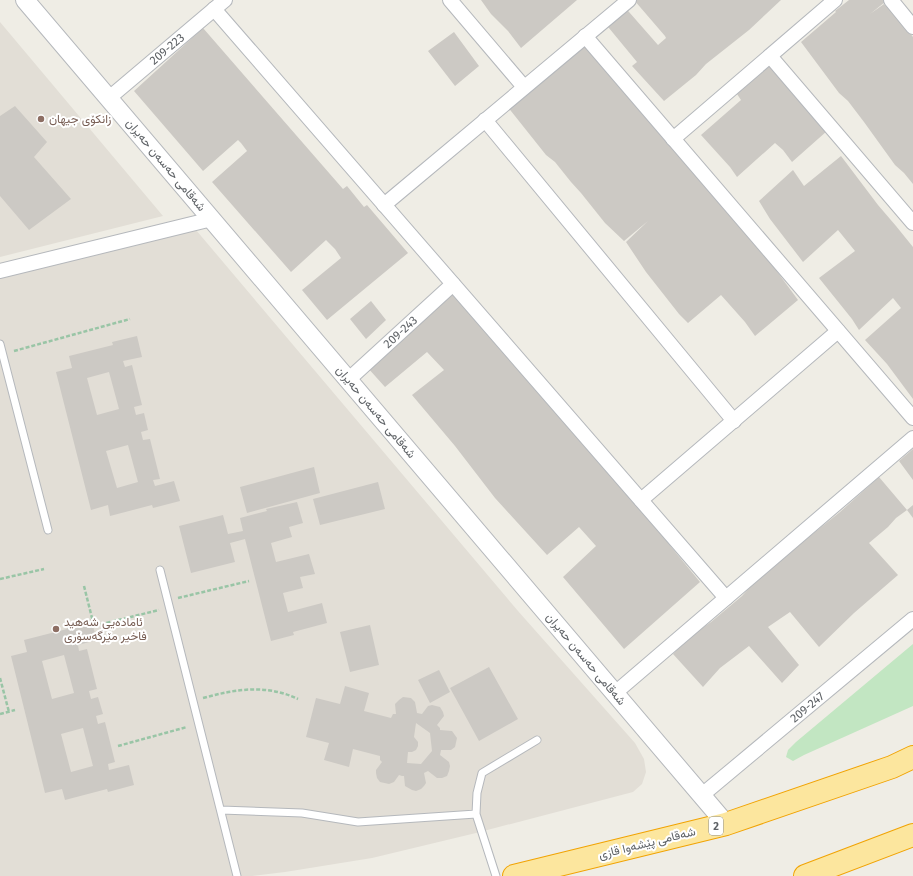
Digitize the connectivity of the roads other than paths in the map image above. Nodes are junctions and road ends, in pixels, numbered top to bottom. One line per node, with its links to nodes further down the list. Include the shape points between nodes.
1 (25, 0): 12 (street, شەقامی حەسەن حەیران)
2 (225, 0): 7 (street, 209-223)
3 (450, 0): 11 (street)
4 (629, 0): 9 (street)
5 (835, 0): 10 (street)
6 (891, 0): 8 (street)
7 (214, 9): 12 (street, 209-223); 15 (street)
8 (913, 27)
9 (585, 36): 11 (street); 14 (street)
10 (770, 56): 14 (street); 17 (street)
11 (524, 87): 13 (street)
12 (109, 98): 16 (street, شەقامی حەسەن حەیران)
13 (485, 120): 15 (street); 25 (street)
14 (673, 139): 20 (street)
15 (384, 204): 19 (street)
16 (212, 219): 18 (street); 23 (street, شەقامی حەسەن حەیران)
17 (913, 223)
18 (0, 272)
19 (453, 284): 23 (street, 209-243); 27 (street)
20 (838, 332): 24 (street); 25 (street)
21 (0, 344): 22 (lane)
22 (3, 365): 28 (lane)
23 (348, 380): 32 (street, شەقامی حەسەن حەیران)
24 (913, 418)
25 (734, 421): 27 (street)
26 (913, 438): 30 (street)
27 (641, 500): 30 (street)
28 (48, 530)
29 (160, 570): 36 (lane)
30 (726, 598): 32 (street)
31 (913, 619): 35 (street, 209-247)
32 (615, 693): 35 (street, شەقامی حەسەن حەیران)
33 (537, 740): 37 (lane, via 482,773 477,793)
34 (913, 757): 38 (highway, شەقامی پێشەوا قازی / 2, via 892,767)
35 (702, 795): 38 (street, شەقامی حەسەن حەیران)
36 (220, 810): 37 (lane, via 302,813 358,822); 40 (lane)
37 (476, 814): 41 (lane)
38 (726, 824): 42 (highway, شەقامی پێشەوا قازی / 2)
39 (913, 835): 43 (highway)
40 (237, 876)
41 (496, 876)
42 (514, 876)
43 (805, 876)

